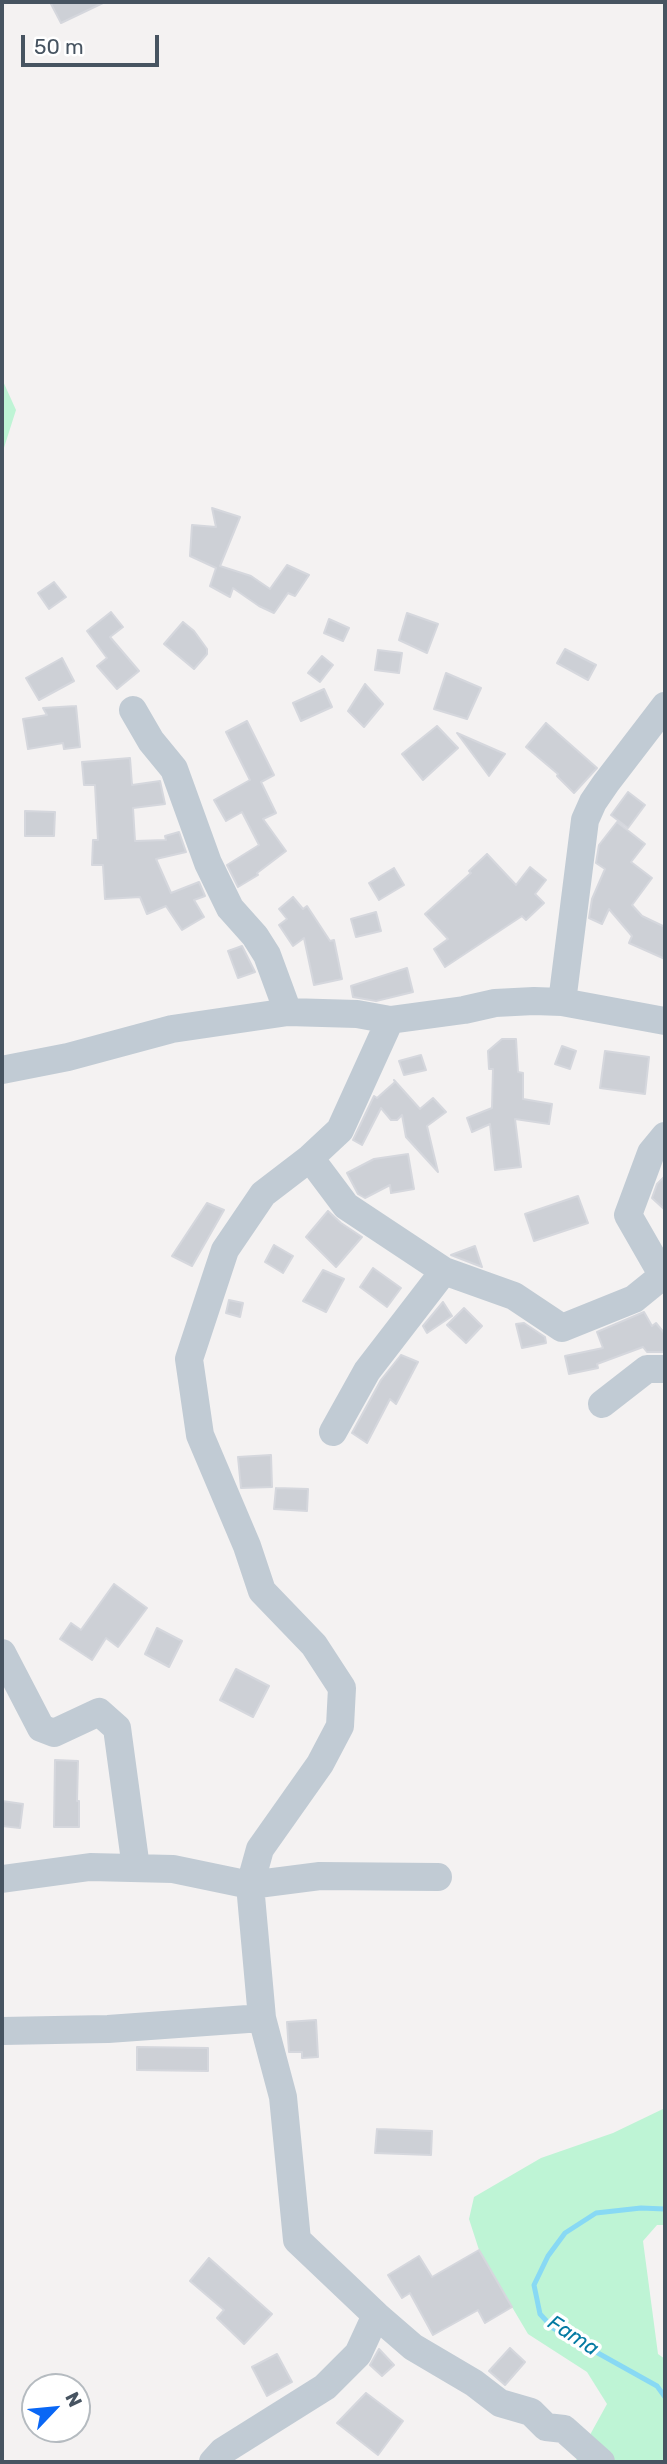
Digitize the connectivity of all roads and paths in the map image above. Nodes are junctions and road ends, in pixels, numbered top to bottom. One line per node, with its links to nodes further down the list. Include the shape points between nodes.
1 (665, 706): 3 (street, via 606,783 585,820)
2 (133, 710): 4 (street, via 174,769 208,863 230,908 267,955)
3 (562, 1002): 5 (street, via 495,1003); 6 (street)
4 (288, 1012): 5 (street); 7 (street, via 172,1030)
5 (390, 1020): 9 (street, via 340,1130)
6 (665, 1021)
7 (2, 1070)
8 (665, 1136): 11 (street, via 652,1153 628,1215)
9 (310, 1158): 10 (street, via 346,1206); 19 (street, via 263,1194 225,1250 189,1359 200,1435 262,1591 314,1645 342,1688 340,1726 320,1765 260,1849)
10 (444, 1271): 11 (street, via 514,1296 562,1328 634,1299); 14 (street, via 367,1371)
11 (664, 1275)
12 (665, 1369): 13 (street, via 647,1369)
13 (602, 1404)
14 (333, 1432)
15 (2, 1653): 16 (street, via 41,1728 54,1733 99,1712 117,1728)
16 (136, 1868): 18 (street, via 90,1867); 19 (street, via 173,1869)
17 (438, 1877): 19 (street, via 320,1876)
18 (2, 1879)
19 (250, 1885): 20 (street)
20 (261, 2018): 21 (street); 22 (street, via 283,2097 296,2240)
21 (2, 2031)
22 (376, 2315): 23 (street, via 358,2354 325,2387 223,2451); 24 (street, via 413,2347 500,2403 530,2412 546,2427 564,2429)
23 (213, 2462)
24 (601, 2462)

